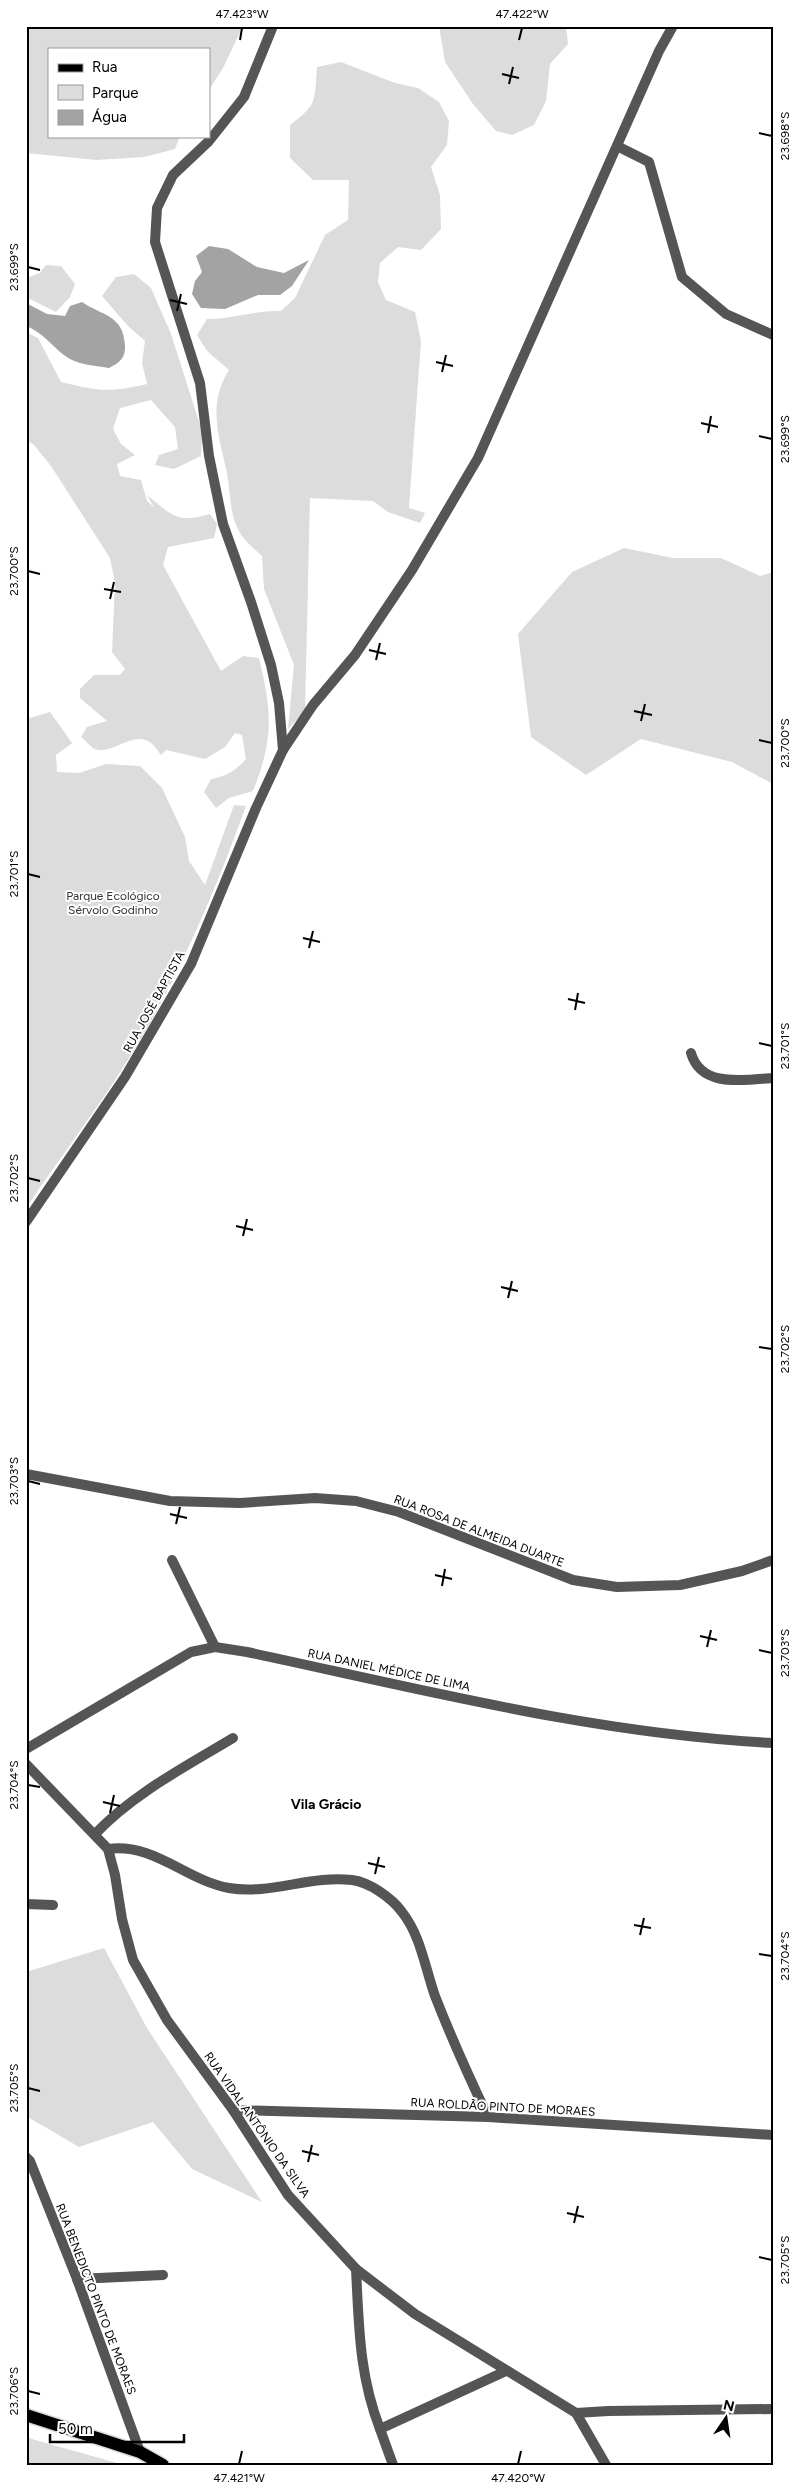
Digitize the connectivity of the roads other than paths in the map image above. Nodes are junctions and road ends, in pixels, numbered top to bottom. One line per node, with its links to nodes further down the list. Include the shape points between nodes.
1 (273, 26): 7 (street, via 244,97 209,141 173,175 157,208 155,242 200,382 209,456 224,524 270,665 279,703)
2 (664, 26): 4 (street)
3 (674, 26): 4 (street, RUA JOSÉ BAPTISTA)
4 (665, 40): 5 (street, RUA JOSÉ BAPTISTA)
5 (617, 146): 6 (street, via 649,162 682,277 726,314); 7 (street, RUA JOSÉ BAPTISTA, via 478,458 412,570 355,655 313,706)
6 (773, 335)
7 (284, 750): 10 (street, RUA JOSÉ BAPTISTA, via 256,808 191,964 125,1077)
8 (691, 1053): 9 (street, via 702,1073 718,1079)
9 (773, 1078)
10 (26, 1222)
11 (26, 1474): 13 (street, RUA ROSA DE ALMEIDA DUARTE, via 170,1501 240,1503 315,1498 356,1501 399,1512 573,1580 617,1587 680,1585 742,1571)
12 (172, 1560): 14 (street)
13 (773, 1560)
14 (216, 1647): 16 (street, RUA DANIEL MÉDICE DE LIMA, via 487,1704 650,1733); 17 (street, RUA DANIEL MÉDICE DE LIMA, via 191,1652)
15 (233, 1738): 19 (street, via 148,1788 114,1814)
16 (773, 1743)
17 (26, 1750)
18 (26, 1764): 19 (street, RUA VIDAL ANTÔNIO DA SILVA)
19 (95, 1834): 20 (street, RUA VIDAL ANTÔNIO DA SILVA)
20 (108, 1849): 23 (street, RUA VIDAL ANTÔNIO DA SILVA, via 133,1960 167,2020); 24 (street, via 139,1850 162,1857 207,1881 228,1888 251,1890 331,1878 355,1880 374,1888 402,1911 417,1935 434,1994)
21 (26, 1904): 22 (street)
22 (53, 1906)
23 (232, 2110): 24 (street, RUA ROLDÃO PINTO DE MORAES); 27 (street, RUA VIDAL ANTÔNIO DA SILVA, via 288,2195)
24 (488, 2117): 25 (street, RUA ROLDÃO PINTO DE MORAES)
25 (773, 2135)
26 (26, 2157): 29 (street, RUA BENEDICTO PINTO DE MORAES)
27 (356, 2269): 30 (street, RUA VIDAL ANTÔNIO DA SILVA, via 414,2314); 34 (street, via 361,2356 368,2398)
28 (163, 2275): 29 (street)
29 (77, 2279): 35 (street, RUA BENEDICTO PINTO DE MORAES)
30 (506, 2371): 32 (street, RUA VIDAL ANTÔNIO DA SILVA); 34 (street)
31 (773, 2409): 32 (street)
32 (576, 2413): 38 (street, RUA VIDAL ANTÔNIO DA SILVA)
33 (26, 2415): 35 (main road)
34 (380, 2428): 37 (street)
35 (140, 2452): 36 (main road)
36 (163, 2465)
37 (393, 2465)
38 (606, 2465)

